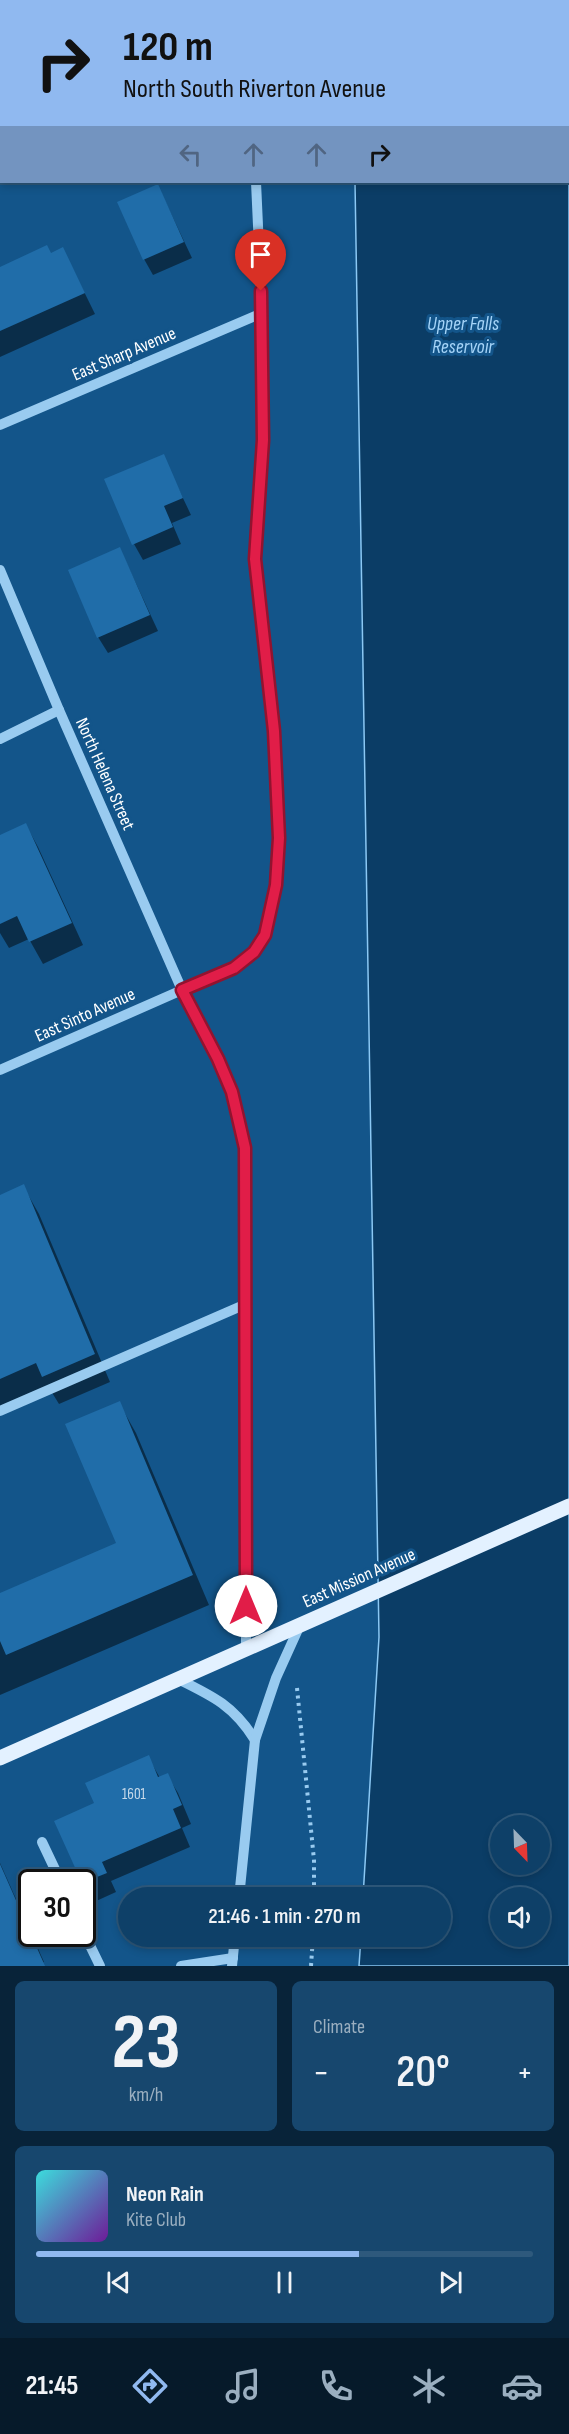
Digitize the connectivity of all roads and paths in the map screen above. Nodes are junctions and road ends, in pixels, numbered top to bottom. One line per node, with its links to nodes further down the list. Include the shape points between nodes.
1 (256, 183): 2 (street, East Sinto Avenue)
2 (262, 313): 3 (street, East Sharp Avenue); 7 (street, East Sinto Avenue, via 263,440 255,559 274,731 279,838 276,885 265,935 254,952 234,968)
3 (0, 425)
4 (0, 570): 5 (street, North Helena Street)
5 (58, 710): 6 (street); 7 (street, North Helena Street)
6 (0, 739)
7 (182, 990): 8 (street, East Sinto Avenue); 9 (street, North Helena Street, via 218,1059 240,1120 245,1148)
8 (0, 1070)
9 (246, 1304): 10 (street); 13 (street, North Helena Street)
10 (0, 1411)
11 (569, 1506): 12 (main road, East Mission Avenue)
12 (305, 1623): 13 (main road, East Mission Avenue); 16 (street, via 276,1678)
13 (246, 1649): 14 (main road, East Mission Avenue)
14 (178, 1679): 16 (street, via 223,1702); 17 (main road, East Mission Avenue)
15 (297, 1681): 21 (path)
16 (255, 1740): 20 (street)
17 (0, 1758)
18 (42, 1842): 19 (street)
19 (55, 1869)
20 (240, 1887)
21 (314, 1887)
22 (91, 1947): 26 (street)
23 (234, 1947): 25 (street)
24 (313, 1947): 28 (path)
25 (232, 1962): 27 (street)
26 (100, 1966)
27 (181, 1966)
28 (311, 1966)

